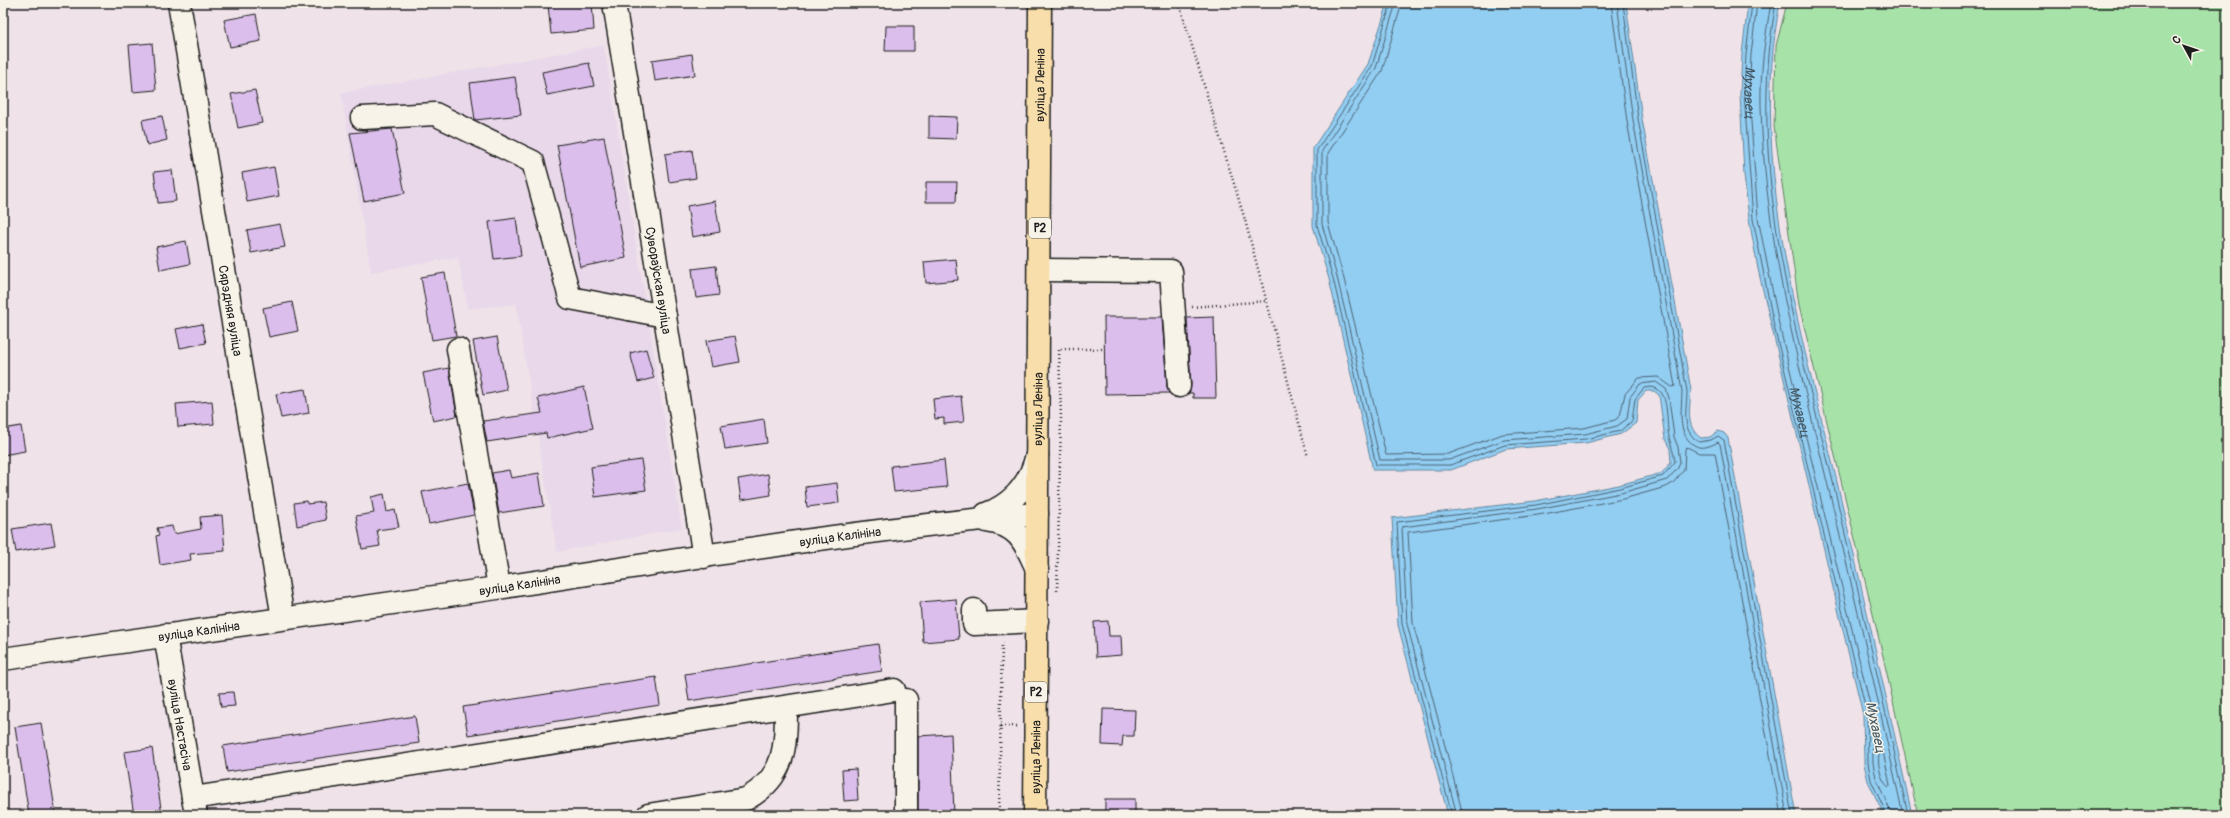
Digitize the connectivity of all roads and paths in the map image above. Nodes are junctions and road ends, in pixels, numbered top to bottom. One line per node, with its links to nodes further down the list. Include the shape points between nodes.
1 (179, 3): 22 (street, Сярэдняя вуліца)
2 (614, 3): 9 (street, Сувораўская вуліца)
3 (1040, 3): 6 (main road, вуліца Леніна / Р2)
4 (1179, 3): 7 (path, via 1245,220)
5 (362, 118): 9 (street, via 435,114 533,162 570,298)
6 (1040, 270): 8 (street, via 1171,271); 13 (main road, вуліца Леніна / Р2)
7 (1266, 301): 8 (path); 14 (path)
8 (1175, 308): 12 (street)
9 (665, 316): 17 (street, Сувораўская вуліца)
10 (458, 349): 19 (street)
11 (1105, 349): 20 (path, via 1059,349 1061,419)
12 (1179, 386)
13 (1038, 453): 15 (main road, вуліца Леніна / Р2); 16 (street, via 1023,488 1013,500 997,510)
14 (1308, 457)
15 (1037, 514): 16 (street, вуліца Калініна); 18 (main road, вуліца Леніна / Р2)
16 (970, 520): 17 (street, вуліца Калініна); 18 (street, via 994,522 1011,528 1026,545)
17 (704, 557): 19 (street, вуліца Калініна)
18 (1037, 569): 23 (main road, вуліца Леніна / Р2)
19 (499, 587): 22 (street, вуліца Калініна)
20 (1057, 598)
21 (974, 610): 23 (street, via 974,624)
22 (283, 618): 24 (street, вуліца Калініна)
23 (1037, 622): 30 (main road, вуліца Леніна / Р2)
24 (165, 635): 25 (street, вуліца Калініна); 27 (street, вуліца Настасіча)
25 (3, 659)
26 (786, 707): 27 (street); 28 (street, via 785,740 780,763 771,781 760,792 746,799); 29 (street, via 900,695)
27 (194, 806)
28 (648, 815)
29 (906, 815)
30 (1035, 815)

